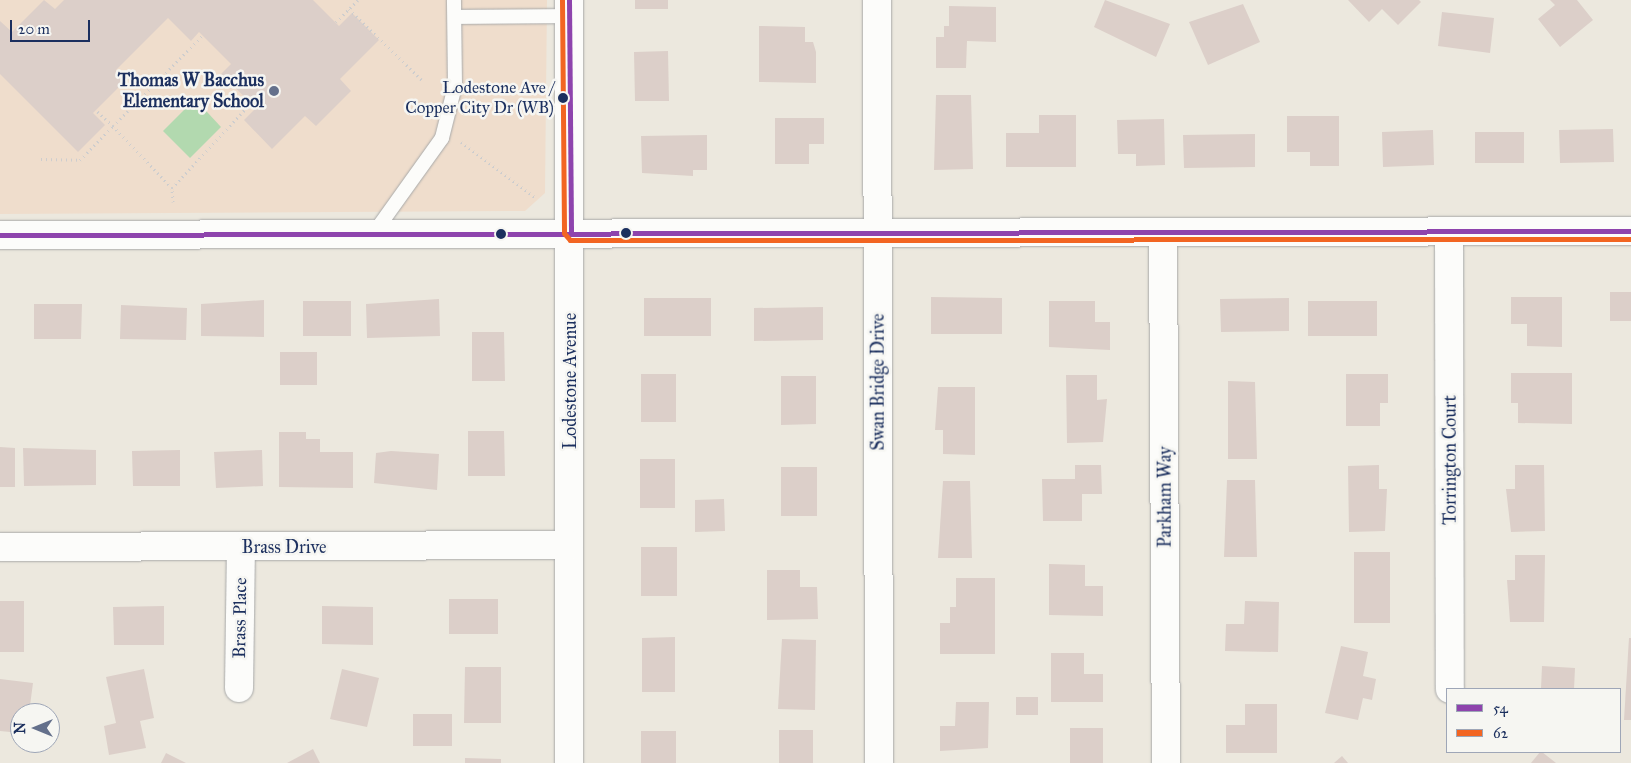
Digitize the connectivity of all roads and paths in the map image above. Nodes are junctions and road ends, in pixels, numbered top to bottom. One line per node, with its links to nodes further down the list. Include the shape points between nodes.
1 (358, 0): 5 (path)
2 (454, 0): 6 (lane)
3 (877, 0): 23 (street, Swan Bridge Drive)
4 (569, 8): 6 (lane); 22 (street, Lodestone Avenue)
5 (349, 9): 7 (path); 9 (path)
6 (455, 16): 21 (lane, via 455,86 442,138)
7 (336, 22)
8 (202, 36): 12 (path)
9 (423, 81)
10 (251, 103): 15 (path, via 242,112 245,115)
11 (96, 110): 12 (path)
12 (113, 126): 14 (path, via 80,160); 15 (path)
13 (457, 140): 16 (path)
14 (41, 159)
15 (172, 188): 17 (path)
16 (536, 198)
17 (173, 202)
18 (1450, 231): 19 (street); 20 (street); 29 (street, Torrington Court)
19 (1631, 231)
20 (1163, 232): 23 (street); 32 (street, Parkham Way)
21 (374, 233): 22 (street); 24 (street)
22 (571, 233): 23 (street); 25 (street, Lodestone Avenue)
23 (878, 233): 31 (street, Swan Bridge Drive)
24 (0, 235)
25 (569, 545): 27 (street, Brass Drive); 30 (street, Lodestone Avenue)
26 (0, 547): 27 (street, Brass Drive)
27 (241, 547): 28 (street, Brass Place)
28 (239, 688)
29 (1450, 688)
30 (569, 763)
31 (879, 763)
32 (1166, 763)

